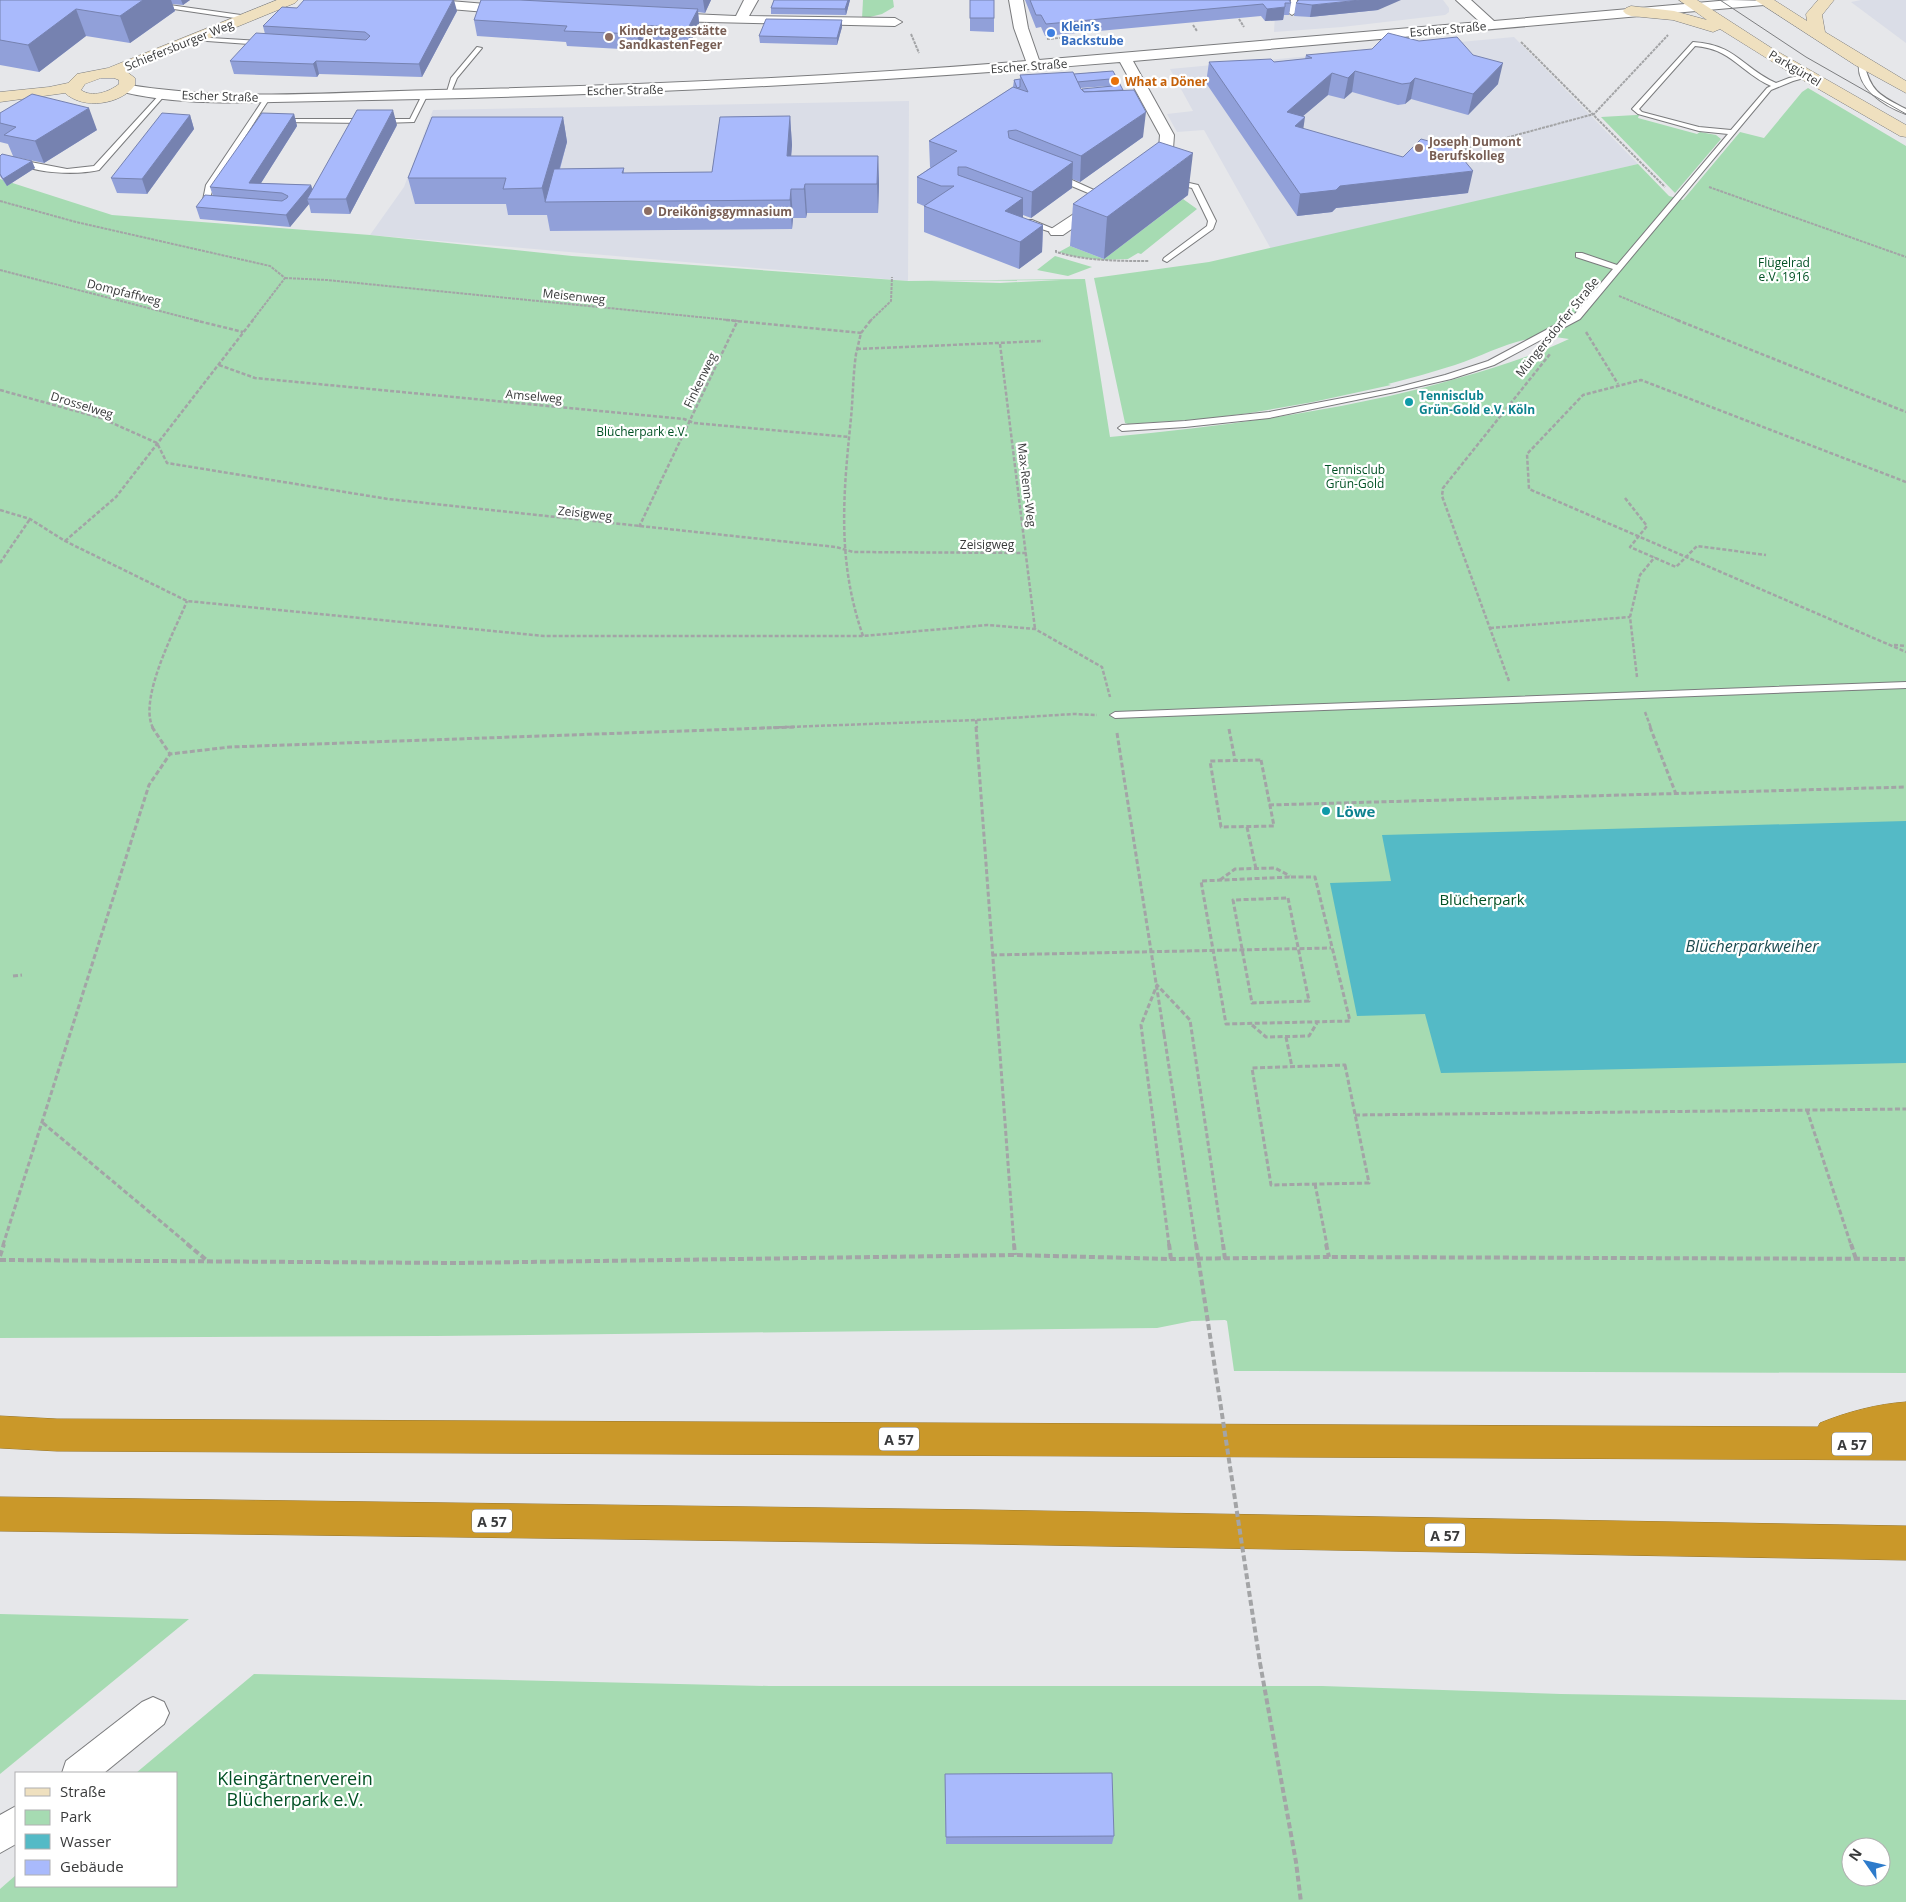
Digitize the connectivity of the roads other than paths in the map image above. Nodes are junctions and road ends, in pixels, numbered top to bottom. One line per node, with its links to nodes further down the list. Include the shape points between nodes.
1 (137, 0): 15 (lane, Schiefersburger Weg)
2 (290, 0): 15 (main road, Schiefersburger Weg)
3 (390, 0): 12 (street)
4 (750, 0): 16 (street)
5 (1016, 0): 26 (street, via 1021,28)
6 (1294, 0): 13 (lane)
7 (1463, 0): 18 (street)
8 (1766, 0): 10 (street, Escher Straße); 20 (main road)
9 (1826, 0): 20 (main road, via 1814,14)
10 (1692, 3): 11 (street, Escher Straße); 19 (main road, Parkgürtel)
11 (1635, 6): 18 (street, Escher Straße); 19 (main road)
12 (522, 11)
13 (1292, 13)
14 (651, 16): 16 (street)
15 (248, 18): 21 (main road, Schiefersburger Weg)
16 (740, 20): 17 (street)
17 (894, 22)
18 (1491, 25): 24 (street, Escher Straße)
19 (1739, 34): 28 (main road, Parkgürtel)
20 (1817, 34): 25 (main road)
21 (195, 39): 22 (lane); 27 (main road, Schiefersburger Weg, via 158,51)
22 (273, 44)
23 (480, 48): 35 (lane, via 454,78)
24 (1125, 59): 26 (street, Escher Straße); 47 (street, via 1148,110 1167,135 1166,149)
25 (1861, 62): 32 (main road); 38 (lane, via 1863,78 1871,92)
26 (1034, 66): 35 (street, Escher Straße, via 661,90)
27 (110, 73): 30 (main road, Schiefersburger Weg, via 85,77); 31 (main road, via 127,78)
28 (1808, 76): 29 (lane); 43 (main road, Parkgürtel)
29 (1775, 85): 42 (lane, Müngersdorfer Straße); 42 (lane, via 1762,80 1730,52 1693,44 1635,109 1699,129)
30 (72, 87): 31 (main road, via 75,94 95,98); 36 (main road, via 24,98)
31 (124, 88): 33 (street, Escher Straße)
32 (1906, 88)
33 (163, 94): 37 (street, Escher Straße); 44 (lane, via 96,168 69,173)
34 (425, 94): 35 (street, Escher Straße); 37 (street, Escher Straße); 41 (lane, via 412,121)
35 (448, 94)
36 (0, 97)
37 (267, 98): 39 (lane)
38 (1906, 112)
39 (253, 120): 40 (lane); 48 (lane, via 210,185 205,203)
40 (263, 120)
41 (273, 120)
42 (1732, 132): 53 (lane, Müngersdorfer Straße)
43 (1906, 132)
44 (11, 160)
45 (1049, 173): 47 (lane)
46 (1169, 179): 52 (lane, via 1195,188 1212,221 1210,227)
47 (1130, 182): 50 (street)
48 (223, 205)
49 (1021, 219): 50 (lane)
50 (1057, 232)
51 (1579, 255): 53 (lane)
52 (1167, 260)
53 (1618, 268): 54 (lane, Müngersdorfer Straße, via 1577,317 1491,363 1448,377 1269,415)
54 (1122, 428)
55 (1906, 684): 56 (lane)
56 (1115, 715)
57 (1906, 1418): 59 (highway, via 1890,1419)
58 (0, 1432): 59 (highway, A 57, via 77,1435)
59 (1799, 1443): 60 (highway, A 57)
60 (1906, 1444)
61 (0, 1514): 62 (highway, A 57)
62 (1906, 1544)
63 (154, 1713): 64 (street)
64 (79, 1772)
65 (15, 1824): 66 (street)
66 (0, 1836)

